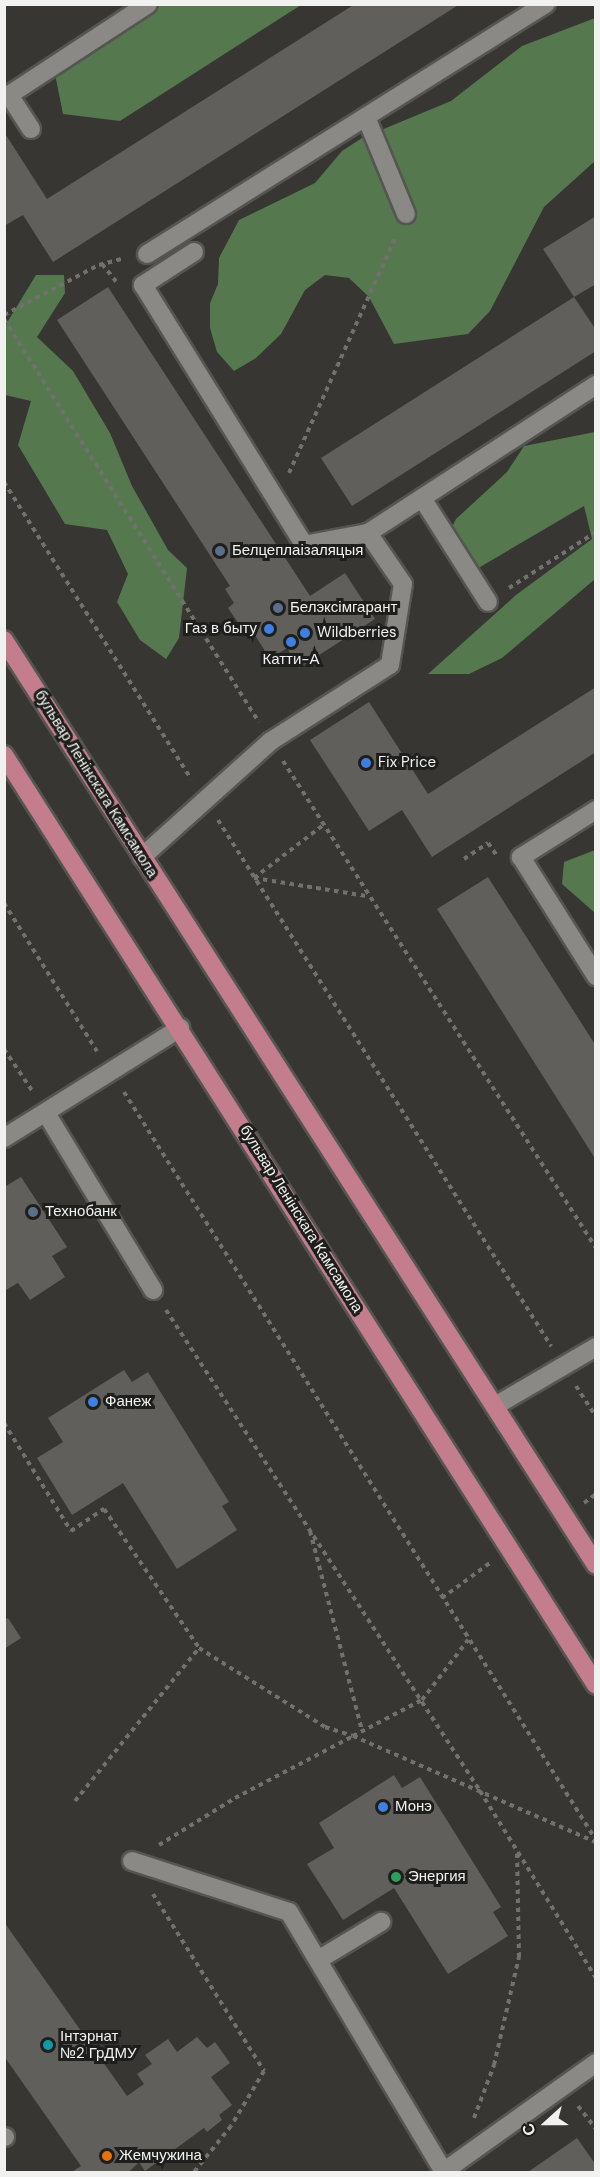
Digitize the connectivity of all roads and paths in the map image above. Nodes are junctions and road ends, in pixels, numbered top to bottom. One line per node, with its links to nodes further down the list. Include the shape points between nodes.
1 (148, 4): 4 (lane, via 9,95)
2 (546, 4): 3 (lane)
3 (366, 117): 5 (lane); 7 (lane)
4 (31, 129)
5 (406, 214): 13 (path)
6 (194, 252): 13 (lane, via 143,285)
7 (147, 254)
8 (116, 284): 9 (path, via 101,264)
9 (4, 317): 18 (path)
10 (596, 385): 12 (lane)
11 (4, 482): 20 (path)
12 (422, 498): 15 (lane); 16 (lane)
13 (277, 501): 15 (lane, via 304,546)
14 (596, 532): 16 (path)
15 (368, 533): 18 (lane, via 403,584 390,665)
16 (488, 602)
17 (4, 640): 23 (main road, бульвар Ленінскага Камсамола)
18 (272, 741): 20 (lane); 22 (path)
19 (4, 754): 30 (main road, бульвар Ленінскага Камсамола)
20 (204, 799): 23 (lane); 26 (path)
21 (596, 810): 29 (lane, via 521,857)
22 (322, 826): 26 (path); 27 (path)
23 (142, 856): 39 (main road, бульвар Ленінскага Камсамола)
24 (464, 859): 25 (path, via 488,843)
25 (498, 859)
26 (254, 878): 27 (path); 38 (path)
27 (367, 896): 35 (path)
28 (4, 903): 32 (path)
29 (596, 976)
30 (180, 1028): 32 (lane); 50 (main road, бульвар Ленінскага Камсамола)
31 (4, 1049): 33 (path)
32 (111, 1072): 33 (lane); 47 (path)
33 (46, 1113): 34 (lane); 36 (lane)
34 (4, 1138)
35 (596, 1248)
36 (153, 1290): 44 (path)
37 (596, 1347): 38 (lane)
38 (563, 1365): 39 (lane); 40 (path)
39 (495, 1406): 46 (main road, бульвар Ленінскага Камсамола)
40 (596, 1417)
41 (4, 1423): 49 (path, via 71,1531 104,1509)
42 (596, 1494): 43 (path)
43 (584, 1503)
44 (309, 1528): 51 (path); 52 (path)
45 (490, 1563): 47 (path)
46 (596, 1565)
47 (442, 1598): 48 (path)
48 (468, 1640): 51 (path); 56 (path)
49 (199, 1648): 53 (path, via 325,1727); 55 (path)
50 (596, 1684)
51 (422, 1700): 52 (path); 54 (path)
52 (362, 1731): 53 (path)
53 (352, 1736): 54 (path); 58 (path, via 235,1798)
54 (480, 1791): 56 (path); 57 (path)
55 (75, 1801)
56 (596, 1841)
57 (517, 1849): 61 (path); 63 (path, via 519,1957 494,2065)
58 (132, 1861): 60 (lane, via 289,1912); 64 (path, via 264,2071 231,2126)
59 (381, 1922): 60 (lane)
60 (318, 1960): 65 (lane)
61 (596, 1978)
62 (596, 2063): 65 (lane)
63 (470, 2128)
64 (194, 2172)
65 (444, 2172)

